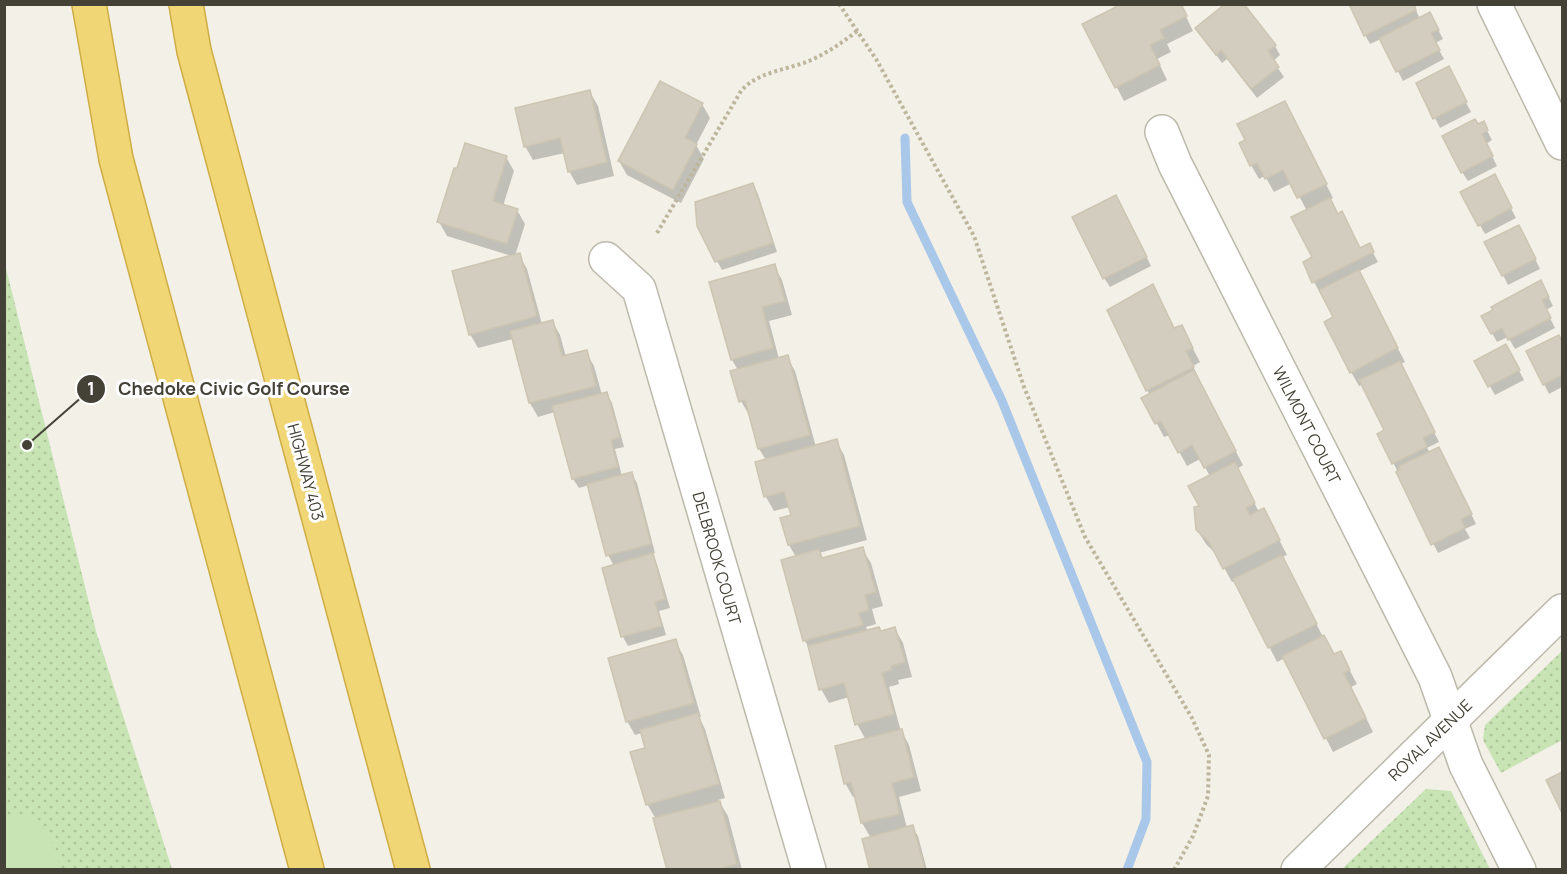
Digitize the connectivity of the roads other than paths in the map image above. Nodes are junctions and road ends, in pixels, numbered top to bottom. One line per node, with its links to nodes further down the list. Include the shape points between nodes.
1 (89, 4): 9 (highway, via 116,159)
2 (186, 4): 10 (highway, HIGHWAY 403, via 197,63)
3 (1494, 4): 5 (street)
4 (1162, 132): 8 (street, WILMONT COURT, via 1435,677)
5 (1563, 143)
6 (606, 259): 11 (street, DELBROOK COURT, via 639,289)
7 (1563, 611): 8 (street, ROYAL AVENUE)
8 (1450, 719): 12 (street, ROYAL AVENUE); 13 (street, WILMONT COURT, via 1466,765)
9 (307, 870)
10 (413, 870)
11 (809, 870)
12 (1298, 870)
13 (1519, 870)

